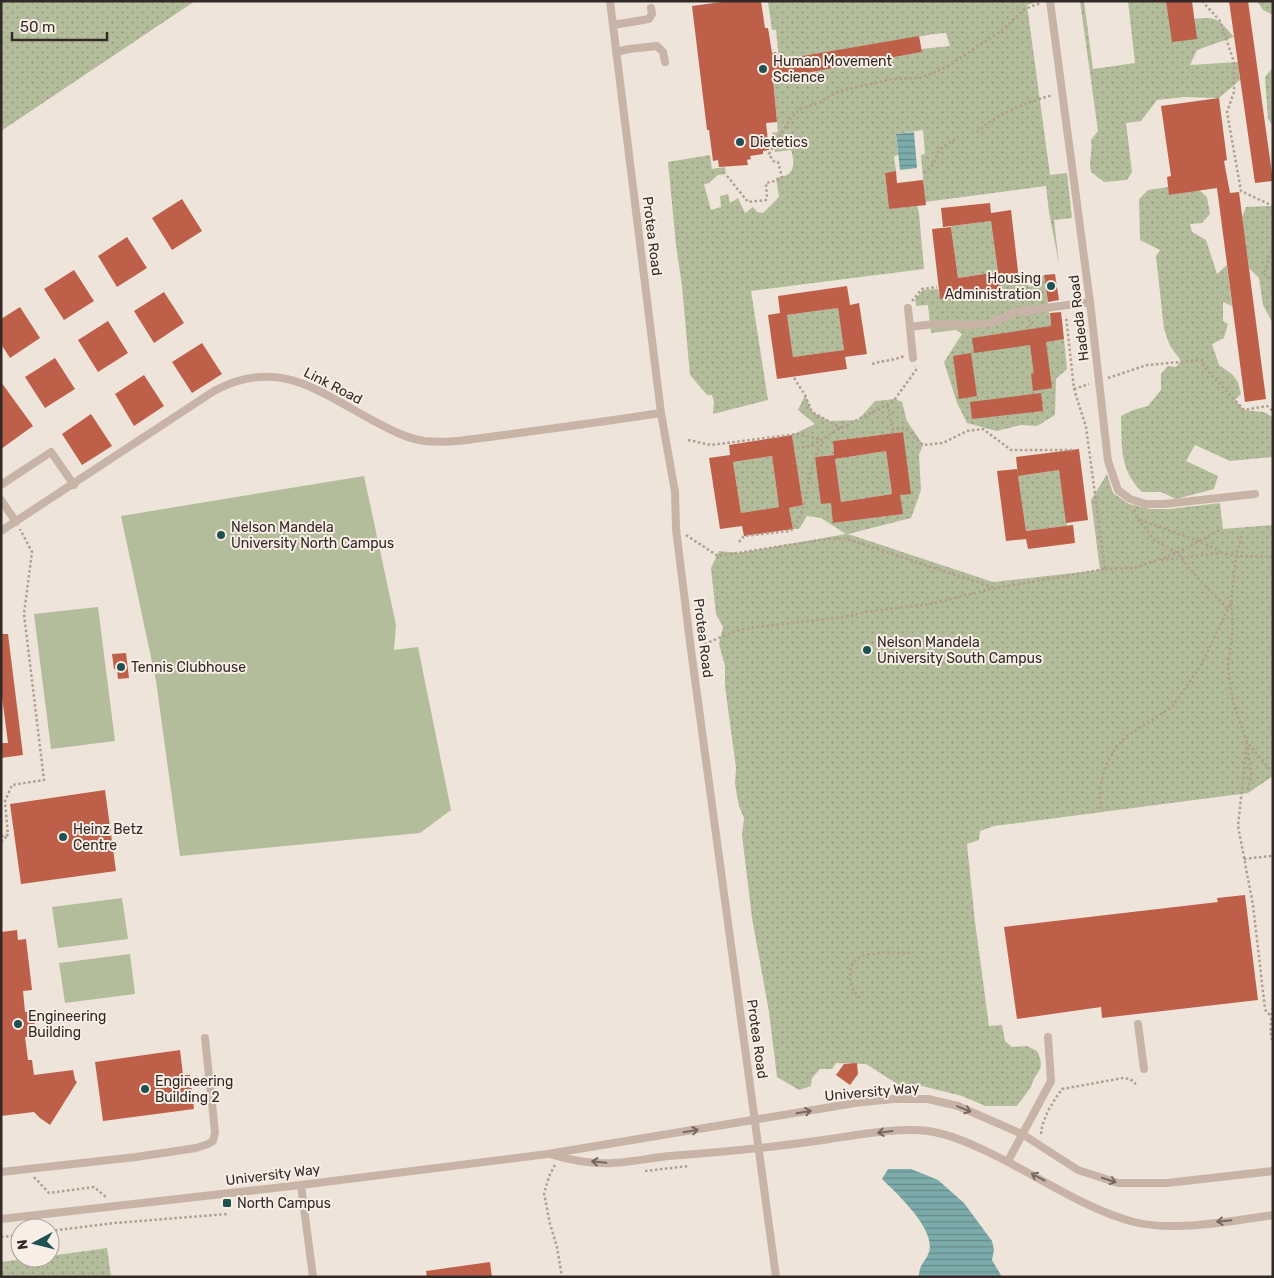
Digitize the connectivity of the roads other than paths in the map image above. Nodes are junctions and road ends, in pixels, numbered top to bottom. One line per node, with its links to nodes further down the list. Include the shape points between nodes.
1 (610, 1): 4 (lane, Protea Road)
2 (1050, 1): 7 (lane, Hadeda Road)
3 (651, 8): 4 (lane, via 649,19)
4 (613, 25): 5 (lane, Protea Road)
5 (616, 52): 6 (lane, via 657,46 663,52); 11 (lane, Protea Road)
6 (665, 62)
7 (1090, 302): 9 (lane, via 1016,312 991,323 934,324); 14 (lane, Hadeda Road, via 1108,461 1118,490 1130,499 1146,504)
8 (908, 308): 9 (lane)
9 (910, 328): 10 (lane)
10 (913, 356)
11 (661, 413): 13 (lane, Link Road, via 463,440 425,441 397,434 298,381 273,376 255,377 214,391); 22 (lane, Protea Road, via 675,492 676,529)
12 (1, 485): 13 (lane, via 51,452)
13 (74, 485): 16 (lane, Link Road)
14 (1254, 494)
15 (1, 500): 16 (lane)
16 (16, 522): 17 (lane, Link Road)
17 (1, 532)
18 (1138, 1024): 21 (lane)
19 (1048, 1037): 23 (lane, via 1051,1081)
20 (205, 1038): 28 (lane, via 215,1132 213,1141 196,1148 136,1157)
21 (1144, 1069)
22 (756, 1120): 23 (lane, University Way, one-way to 23, via 855,1103 928,1099 958,1106); 24 (lane, Protea Road); 25 (lane, University Way, one-way to 22)
23 (1022, 1134): 26 (lane); 27 (lane, University Way, one-way to 27, via 1078,1170 1118,1183 1167,1183)
24 (759, 1149): 25 (lane, University Way, one-way to 25, via 613,1163); 26 (lane, University Way, one-way to 24, via 967,1142 926,1130); 33 (lane, Protea Road)
25 (548, 1154): 29 (lane, University Way)
26 (1008, 1161): 30 (lane, University Way, one-way to 26, via 1194,1224 1136,1222 1108,1214)
27 (1273, 1171)
28 (1, 1172)
29 (301, 1185): 31 (lane, University Way); 32 (lane)
30 (1273, 1215)
31 (1, 1219)
32 (313, 1277)
33 (776, 1277)

